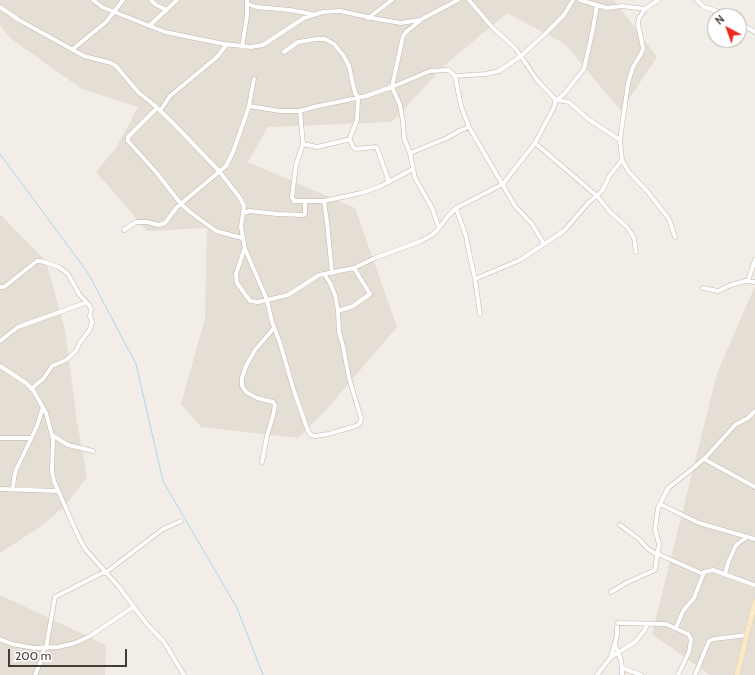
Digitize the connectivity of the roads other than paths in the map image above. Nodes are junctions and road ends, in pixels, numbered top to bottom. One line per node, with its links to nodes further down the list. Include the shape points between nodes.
1 (93, 0): 18 (street)
2 (123, 0): 18 (street)
3 (151, 0): 17 (street)
4 (177, 0): 17 (street)
5 (392, 0): 20 (street)
6 (458, 0): 21 (street)
7 (469, 0): 27 (street)
8 (573, 0): 27 (street, via 560,20)
9 (580, 0): 13 (street)
10 (658, 0): 16 (street)
11 (697, 0): 15 (street)
12 (247, 2): 19 (street, via 256,7); 24 (street)
13 (597, 5): 16 (street, via 607,8 622,6); 32 (street, via 584,69)
14 (0, 7): 25 (street)
15 (707, 8)
16 (645, 9): 38 (street, via 638,21 643,51 631,72)
17 (167, 10): 22 (street)
18 (114, 12): 22 (street); 25 (street)
19 (312, 14): 20 (street, via 340,11); 24 (street, via 263,44)
20 (368, 18): 21 (street, via 396,23)
21 (420, 20): 30 (street, via 403,36)
22 (149, 26): 23 (street, via 165,32)
23 (227, 44): 24 (street); 34 (street)
24 (242, 47)
25 (73, 49): 34 (street, via 84,56 116,66 138,92)
26 (284, 52): 31 (street, via 302,41 329,40 347,62)
27 (521, 56): 28 (street, via 499,72); 32 (street, via 537,80)
28 (455, 76): 30 (street, via 449,71 430,71); 36 (street, via 461,106)
29 (254, 79): 33 (street)
30 (392, 87): 31 (street); 41 (street, via 400,105 404,138)
31 (358, 98): 35 (street); 37 (street, via 358,116)
32 (556, 101): 38 (street, via 569,102 588,119); 39 (street)
33 (249, 106): 35 (street); 44 (street, via 233,152 226,166)
34 (158, 109): 44 (street); 50 (street, via 127,140)
35 (300, 111): 40 (street)
36 (469, 127): 41 (street); 46 (street)
37 (349, 140): 40 (street, via 318,147); 45 (street, via 356,149 373,146 377,148)
38 (620, 140): 42 (street)
39 (535, 143): 46 (street); 47 (street)
40 (303, 144): 49 (street, via 296,165 292,197 294,201)
41 (410, 153): 43 (street)
42 (622, 160): 47 (street); 55 (street, via 629,172 669,219)
43 (413, 169): 45 (street); 53 (street)
44 (219, 171): 50 (street); 52 (street, via 240,198 244,206)
45 (389, 182): 48 (street, via 372,190)
46 (503, 184): 51 (street); 57 (street, via 515,206 532,224)
47 (597, 196): 57 (street, via 565,230); 59 (street, via 630,231)
48 (324, 201): 49 (street); 62 (street)
49 (305, 202): 52 (street, via 305,214 302,216 250,211)
50 (181, 204): 54 (street, via 162,225 136,222); 56 (street, via 216,231)
51 (456, 208): 53 (street); 64 (street, via 466,236)
52 (243, 213): 56 (street)
53 (439, 228): 61 (street, via 422,241)
54 (124, 230)
55 (675, 237)
56 (242, 238): 58 (street)
57 (544, 244): 64 (street, via 520,260)
58 (244, 249): 69 (street); 69 (street, via 236,274 237,283 250,301)
59 (636, 252)
60 (755, 260): 65 (street)
61 (354, 268): 62 (street); 71 (street, via 370,294 353,306)
62 (332, 273): 63 (street)
63 (324, 274): 69 (street, via 288,295); 71 (street, via 333,289)
64 (475, 279): 72 (street)
65 (748, 280): 66 (street); 68 (street, via 718,291)
66 (755, 282)
67 (0, 287): 70 (street, via 4,287 37,261 41,261 59,267 68,274 79,294)
68 (703, 288)
69 (267, 300): 73 (street)
70 (88, 303): 74 (street, via 18,326); 76 (street, via 91,309 90,329 75,352 66,360 52,366 44,378)
71 (338, 311): 73 (street, via 339,332 361,418 360,423 347,429 315,436 310,434)
72 (480, 314)
73 (274, 328): 84 (street, via 255,350 242,378 246,392 275,405)
74 (0, 341)
75 (0, 366): 76 (street)
76 (31, 388): 77 (street)
77 (43, 406): 79 (street); 81 (street)
78 (755, 411): 83 (street, via 735,425)
79 (52, 435): 82 (street, via 68,445); 88 (street, via 52,471)
80 (0, 438): 81 (street)
81 (31, 438): 86 (street, via 16,470)
82 (93, 451)
83 (704, 459): 85 (street); 89 (street, via 670,486)
84 (262, 462)
85 (755, 487)
86 (13, 489): 87 (street); 88 (street)
87 (0, 490)
88 (58, 490): 95 (street, via 80,540)
89 (660, 504): 92 (street, via 699,523); 94 (street, via 655,529 659,540)
90 (181, 521): 95 (street, via 163,529)
91 (620, 525): 94 (street, via 648,549)
92 (747, 537): 93 (street); 97 (street, via 736,546)
93 (755, 539)
94 (658, 554): 96 (street); 99 (street, via 655,570)
95 (105, 572): 101 (street); 108 (street, via 55,597)
96 (703, 574): 97 (street, via 711,570); 104 (street, via 694,598 683,611)
97 (725, 574): 98 (street)
98 (755, 585)
99 (611, 592)
100 (755, 602): 102 (main road)
101 (133, 607): 108 (street, via 84,640); 113 (street, via 164,642)
102 (753, 619): 105 (main road)
103 (648, 623): 104 (street, via 666,624); 107 (street, via 617,625); 109 (street, via 640,637)
104 (676, 628): 117 (street, via 690,637 687,656)
105 (747, 635): 118 (street, via 710,641); 119 (main road)
106 (0, 640): 108 (street)
107 (615, 644): 109 (street); 110 (street)
108 (45, 648): 112 (street)
109 (618, 653): 110 (street); 111 (street)
110 (611, 657): 114 (street)
111 (622, 668): 115 (street); 116 (street)
112 (35, 675)
113 (184, 675)
114 (597, 675)
115 (622, 675)
116 (641, 675)
117 (678, 675)
118 (695, 675)
119 (738, 675)

